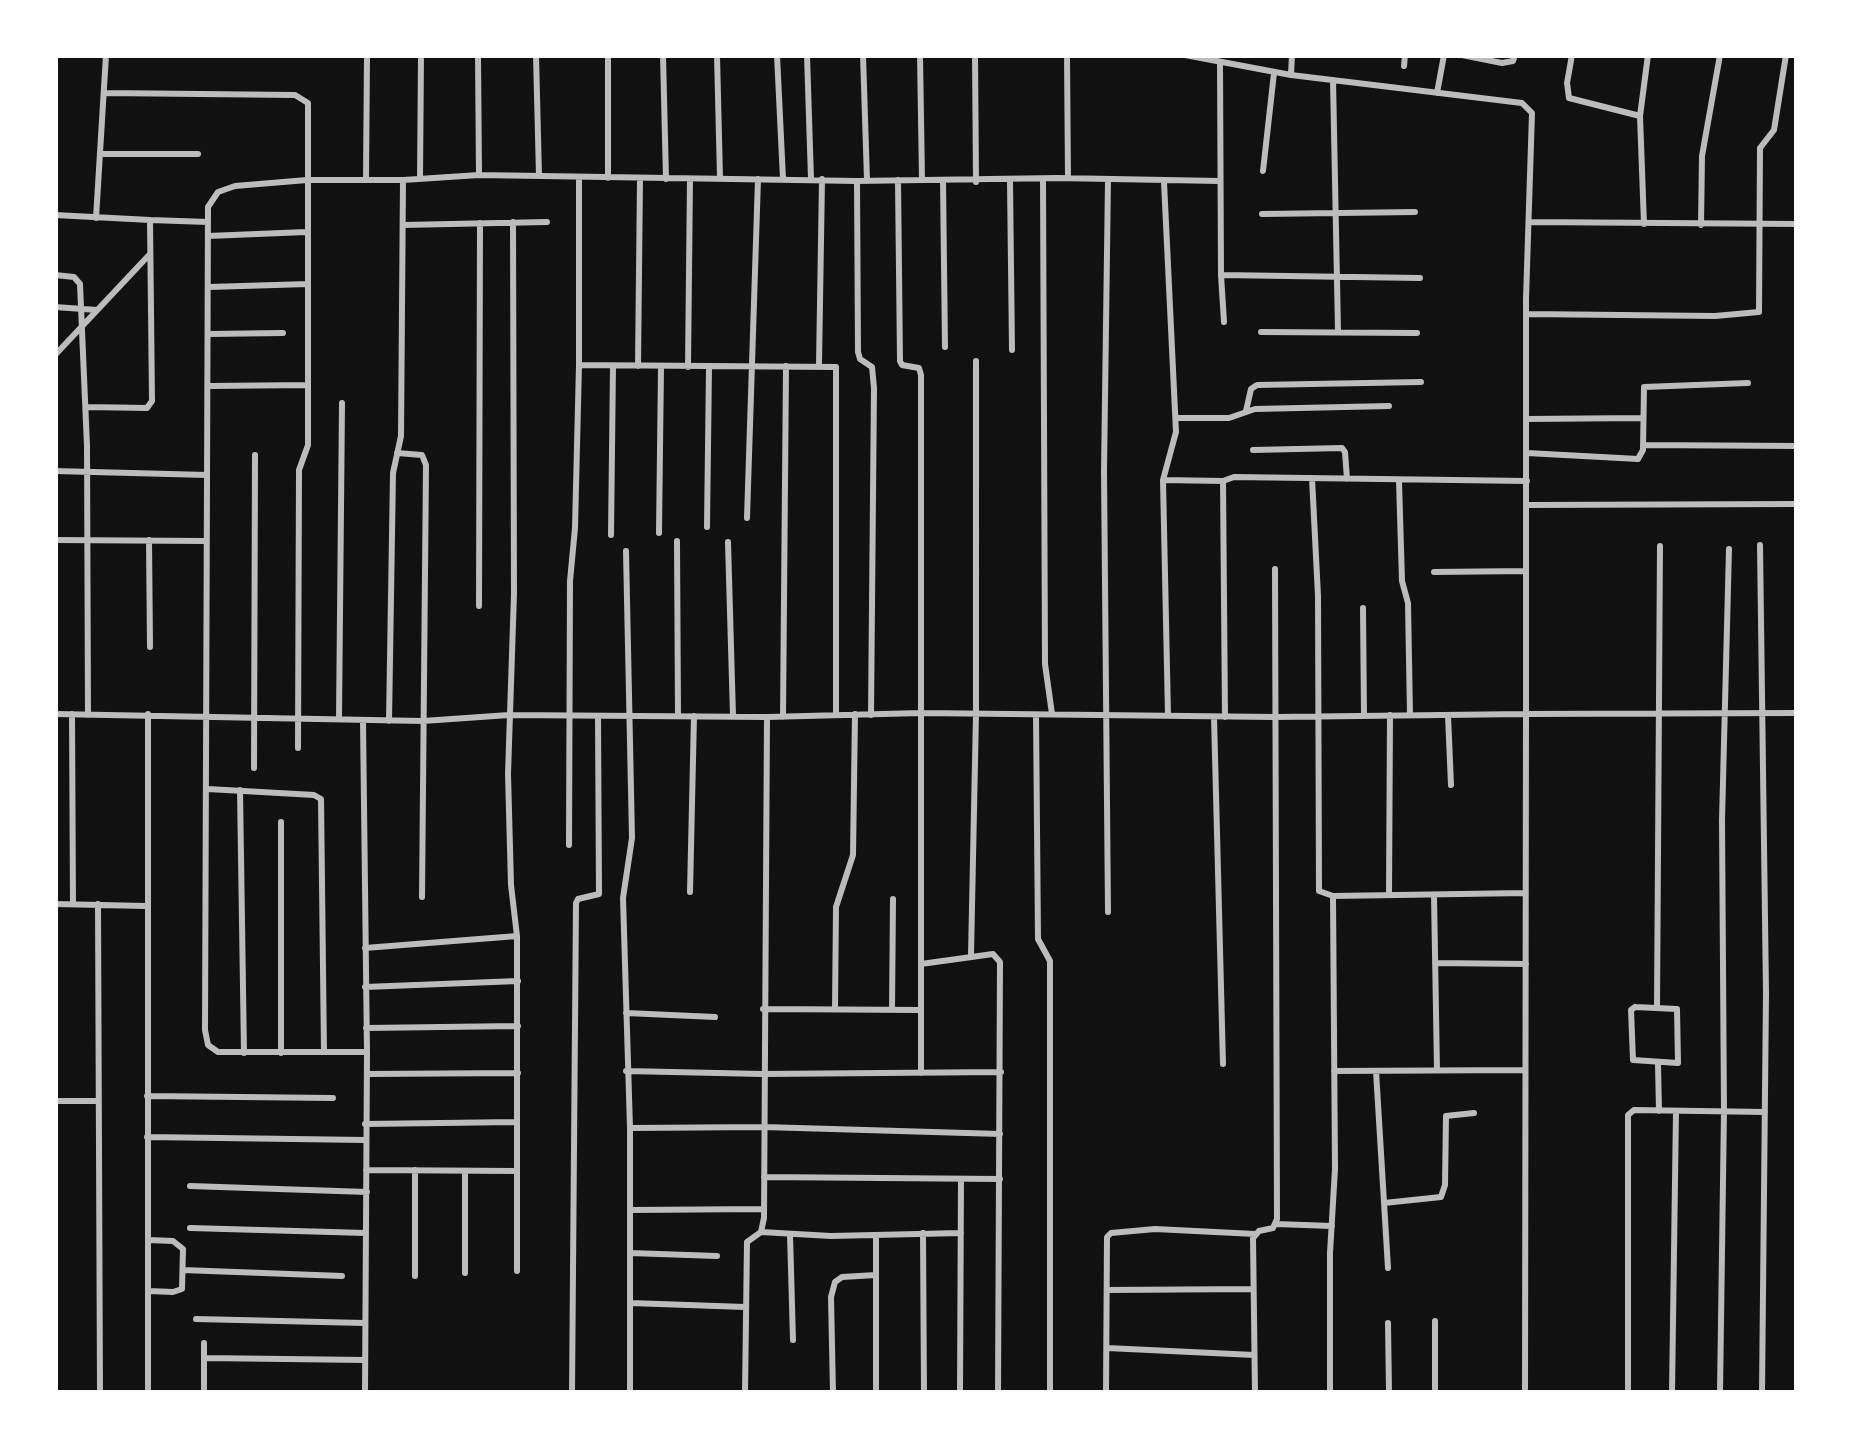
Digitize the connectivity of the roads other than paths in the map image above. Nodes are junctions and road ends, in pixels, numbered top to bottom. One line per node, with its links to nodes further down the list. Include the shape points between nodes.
1 (106, 55): 31 (street)
2 (367, 55): 43 (street)
3 (421, 55): 44 (street)
4 (478, 55): 37 (street)
5 (536, 55): 38 (street)
6 (608, 55): 40 (street)
7 (663, 55): 46 (street)
8 (717, 55): 41 (street)
9 (777, 55): 49 (street)
10 (806, 55): 50 (street)
11 (863, 55): 55 (street)
12 (920, 55): 57 (street)
13 (975, 55): 63 (street)
14 (1067, 55): 42 (street)
15 (1185, 55): 26 (street)
16 (1292, 55): 29 (street)
17 (1405, 55): 27 (street)
18 (1444, 55): 32 (street)
19 (1462, 55): 25 (street)
20 (1515, 55): 25 (street, via 1509,63)
21 (1572, 55): 33 (street, via 1569,98)
22 (1648, 55): 33 (street)
23 (1720, 55): 80 (street, via 1702,156)
24 (1786, 55): 77 (street, via 1774,130 1760,148)
25 (1489, 58)
26 (1220, 62): 28 (street); 61 (street)
27 (1404, 66)
28 (1274, 72): 29 (street); 36 (street)
29 (1291, 75): 30 (street)
30 (1333, 80): 32 (street); 65 (street)
31 (105, 93): 34 (street); 52 (street, via 301,96 309,110)
32 (1438, 94): 74 (street, via 1529,107)
33 (1640, 116): 76 (street)
34 (102, 154): 35 (street); 69 (street)
35 (198, 154)
36 (1263, 171)
37 (479, 175): 38 (street); 44 (street)
38 (539, 176): 39 (street)
39 (579, 178): 40 (street); 105 (street)
40 (608, 178): 45 (street)
41 (720, 178): 47 (street); 48 (street)
42 (1068, 178): 51 (street); 58 (street)
43 (366, 179): 52 (street); 53 (street)
44 (420, 179): 53 (street)
45 (640, 179): 46 (street); 108 (street)
46 (666, 179): 47 (street)
47 (690, 179): 111 (street)
48 (758, 179): 49 (street); 112 (street)
49 (783, 179): 50 (street)
50 (811, 179): 54 (street)
51 (1043, 179): 60 (street); 170 (street, via 1045,664)
52 (307, 180): 71 (street, via 218,192); 81 (street)
53 (403, 180): 79 (street)
54 (822, 180): 59 (street); 106 (street)
55 (867, 180): 56 (street); 59 (street)
56 (898, 180): 57 (street); 168 (street, via 900,361 919,368 920,375)
57 (922, 180): 62 (street)
58 (1108, 180): 64 (street); 171 (street)
59 (857, 181): 179 (street, via 858,352 872,367 874,388)
60 (1010, 181): 63 (street); 102 (street)
61 (1220, 181): 64 (street); 85 (street)
62 (943, 182): 63 (street); 101 (street)
63 (976, 182)
64 (1164, 182): 122 (street)
65 (1337, 212): 66 (street); 67 (street); 86 (street)
66 (1416, 212)
67 (1262, 214)
68 (55, 215): 69 (street)
69 (96, 218): 70 (street)
70 (150, 220): 71 (street); 83 (street)
71 (208, 222): 82 (street)
72 (513, 222): 73 (street); 75 (street); 176 (street)
73 (548, 222)
74 (1530, 222): 76 (street); 93 (street)
75 (480, 223): 79 (street); 159 (street)
76 (1644, 224): 80 (street)
77 (1760, 224): 78 (street); 80 (street); 93 (street, via 1756,314)
78 (1797, 224)
79 (402, 225): 128 (street)
80 (1701, 225)
81 (306, 232): 82 (street); 88 (street)
82 (208, 236): 89 (street)
83 (151, 254): 92 (street); 120 (street, via 152,400 147,408)
84 (55, 275): 91 (street, via 78,280)
85 (1221, 275): 86 (street); 94 (street)
86 (1338, 277): 87 (street); 97 (street)
87 (1420, 278)
88 (308, 284): 89 (street); 116 (street)
89 (209, 287): 99 (street)
90 (55, 307): 91 (street)
91 (82, 310): 92 (street); 95 (street)
92 (97, 310): 95 (street)
93 (1526, 314): 124 (street)
94 (1224, 322)
95 (83, 327): 103 (street); 120 (street)
96 (1261, 332): 97 (street)
97 (1338, 332): 98 (street)
98 (1417, 333)
99 (209, 334): 100 (street); 117 (street)
100 (284, 334)
101 (944, 346)
102 (1012, 350)
103 (55, 356)
104 (976, 361): 169 (street)
105 (579, 365): 107 (street); 177 (street)
106 (819, 365): 110 (street); 166 (street, via 836,369)
107 (614, 366): 108 (street); 145 (street)
108 (638, 366): 109 (street)
109 (661, 366): 111 (street); 144 (street)
110 (786, 366): 112 (street); 194 (street)
111 (688, 367): 113 (street)
112 (751, 367): 113 (street); 142 (street)
113 (709, 368): 143 (street)
114 (1421, 382): 121 (street, via 1257,385)
115 (1748, 383): 123 (street, via 1648,385)
116 (308, 385): 117 (street); 200 (street, via 307,448 299,470)
117 (210, 386): 133 (street)
118 (342, 403): 199 (street)
119 (1389, 406): 121 (street)
120 (86, 407): 132 (street)
121 (1246, 412): 122 (street)
122 (1176, 418): 136 (street)
123 (1643, 418): 124 (street); 125 (street)
124 (1527, 420): 129 (street)
125 (1643, 444): 126 (street); 129 (street, via 1633,460)
126 (1797, 446)
127 (1253, 450): 135 (street, via 1342,448)
128 (397, 453): 202 (street); 203 (street, via 422,454 426,466)
129 (1527, 453): 138 (street)
130 (255, 454): 198 (street)
131 (55, 471): 132 (street)
132 (87, 471): 133 (street); 147 (street)
133 (207, 475): 149 (street)
134 (1312, 478): 135 (street); 137 (street); 188 (street)
135 (1347, 478): 139 (street)
136 (1164, 480): 137 (street); 181 (street)
137 (1223, 480): 196 (street)
138 (1528, 480): 139 (street); 141 (street)
139 (1399, 481): 183 (street)
140 (1797, 504): 141 (street)
141 (1528, 505): 157 (street)
142 (746, 518)
143 (707, 527)
144 (660, 533)
145 (611, 534)
146 (55, 540): 147 (street)
147 (88, 540): 148 (street); 185 (street)
148 (148, 540): 149 (street); 161 (street)
149 (206, 541): 190 (street)
150 (677, 541): 178 (street)
151 (728, 542): 187 (street)
152 (1760, 545): 174 (street)
153 (1660, 546): 173 (street)
154 (1728, 549): 162 (street)
155 (626, 552): 192 (street)
156 (1276, 569): 197 (street)
157 (1526, 571): 158 (street); 172 (street)
158 (1434, 572)
159 (479, 606)
160 (1363, 608): 182 (street)
161 (150, 647)
162 (1724, 713): 173 (street); 174 (street); 261 (street)
163 (55, 714): 164 (street)
164 (72, 714): 185 (street); 219 (street)
165 (148, 714): 185 (street); 190 (street); 221 (street)
166 (836, 714): 167 (street); 194 (street)
167 (855, 714): 179 (street); 233 (street, via 853,855 836,907)
168 (921, 714): 169 (street); 179 (street); 227 (street)
169 (976, 714): 180 (street); 225 (street)
170 (1052, 714): 171 (street); 180 (street)
171 (1108, 714): 181 (street); 222 (street)
172 (1526, 714): 173 (street); 184 (street); 212 (street)
173 (1658, 714): 231 (street)
174 (1761, 714): 175 (street); 263 (street)
175 (1797, 714)
176 (509, 715): 177 (street); 203 (street); 223 (street, via 510,885)
177 (569, 715): 191 (street); 210 (street)
178 (678, 715): 186 (street); 192 (street)
179 (871, 715)
180 (1036, 715): 331 (street, via 1038,939 1050,960)
181 (1168, 715): 195 (street)
182 (1364, 715): 188 (street); 189 (street)
183 (1410, 715): 184 (street); 189 (street)
184 (1448, 715): 206 (street)
185 (88, 716)
186 (694, 716): 187 (street); 211 (street)
187 (732, 716): 193 (street)
188 (1320, 716): 197 (street); 215 (street, via 1318,884 1319,892)
189 (1390, 716): 213 (street)
190 (206, 717): 198 (street); 207 (street)
191 (598, 717): 192 (street); 323 (street, via 599,894 576,903)
192 (630, 717): 236 (street)
193 (767, 717): 194 (street); 232 (street)
194 (783, 717)
195 (1214, 717): 196 (street); 244 (street)
196 (1226, 717): 197 (street)
197 (1275, 717): 284 (street)
198 (252, 718): 200 (street); 205 (street)
199 (339, 719): 200 (street); 201 (street)
200 (298, 720): 204 (street)
201 (363, 720): 202 (street); 224 (street)
202 (389, 720): 203 (street)
203 (422, 721): 216 (street)
204 (298, 748)
205 (254, 768)
206 (1451, 784)
207 (208, 788): 208 (street); 242 (street, via 205,1030 208,1045 218,1052)
208 (240, 790): 240 (street, via 321,799); 242 (street)
209 (281, 822): 243 (street)
210 (569, 845)
211 (690, 892)
212 (1525, 893): 214 (street); 228 (street)
213 (1389, 895): 214 (street); 215 (street)
214 (1434, 895): 226 (street)
215 (1333, 896): 249 (street)
216 (422, 897)
217 (893, 898): 234 (street)
218 (55, 904): 219 (street)
219 (73, 904): 220 (street)
220 (98, 904): 221 (street); 259 (street)
221 (146, 906): 256 (street)
222 (1108, 912)
223 (517, 936): 224 (street); 229 (street)
224 (365, 948): 230 (street)
225 (971, 955): 227 (street); 251 (street, via 993,954 1000,962)
226 (1435, 963): 228 (street); 246 (street)
227 (920, 964): 235 (street)
228 (1526, 964): 247 (street)
229 (518, 981): 230 (street); 238 (street)
230 (365, 987): 239 (street)
231 (1658, 1007): 245 (street, via 1678,1009 1679,1028 1678,1062); 245 (street, via 1631,1010 1633,1060)
232 (763, 1009): 233 (street); 255 (street)
233 (835, 1010): 234 (street)
234 (892, 1010): 235 (street)
235 (921, 1010): 253 (street)
236 (626, 1014): 237 (street); 248 (street)
237 (715, 1016)
238 (518, 1026): 239 (street); 252 (street)
239 (366, 1028): 241 (street)
240 (324, 1052): 241 (street); 243 (street)
241 (367, 1052): 254 (street)
242 (244, 1053): 243 (street)
243 (281, 1053)
244 (1224, 1064)
245 (1658, 1064): 260 (street)
246 (1437, 1070): 247 (street); 250 (street)
247 (1525, 1070): 337 (street)
248 (626, 1071): 255 (street); 268 (street)
249 (1334, 1071): 250 (street); 285 (street)
250 (1376, 1071): 281 (street)
251 (1001, 1072): 253 (street); 269 (street)
252 (518, 1073): 254 (street); 265 (street)
253 (921, 1073): 255 (street)
254 (367, 1074): 266 (street)
255 (763, 1074): 267 (street)
256 (147, 1096): 257 (street); 270 (street)
257 (333, 1098)
258 (55, 1101): 259 (street)
259 (97, 1102): 319 (street)
260 (1659, 1111): 262 (street); 338 (street, via 1628,1115)
261 (1724, 1111): 262 (street); 263 (street); 340 (street)
262 (1676, 1112): 339 (street)
263 (1765, 1112): 341 (street)
264 (1474, 1113): 281 (street, via 1446,1116 1441,1197)
265 (517, 1122): 266 (street); 275 (street)
266 (365, 1124): 271 (street)
267 (764, 1127): 268 (street); 269 (street); 276 (street)
268 (630, 1128): 283 (street)
269 (1000, 1134): 278 (street)
270 (147, 1137): 271 (street); 294 (street)
271 (366, 1140): 272 (street)
272 (366, 1170): 273 (street); 280 (street)
273 (415, 1170): 274 (street); 303 (street)
274 (466, 1170): 275 (street); 300 (street)
275 (516, 1171): 299 (street)
276 (764, 1177): 277 (street); 282 (street)
277 (961, 1179): 278 (street); 290 (street)
278 (1000, 1180): 330 (street)
279 (190, 1186): 280 (street)
280 (367, 1192): 288 (street)
281 (1384, 1203): 297 (street)
282 (764, 1209): 283 (street); 287 (street)
283 (630, 1210): 295 (street)
284 (1276, 1224): 285 (street); 292 (street)
285 (1332, 1226): 334 (street)
286 (190, 1228): 288 (street)
287 (761, 1232): 291 (street); 308 (street, via 744,1250)
288 (366, 1233): 311 (street)
289 (923, 1233): 290 (street); 293 (street); 328 (street)
290 (961, 1233): 329 (street)
291 (790, 1234): 293 (street); 313 (street)
292 (1255, 1234): 304 (street); 305 (street, via 1111,1232)
293 (876, 1235): 301 (street)
294 (148, 1240): 298 (street, via 180,1243); 306 (street)
295 (630, 1253): 296 (street); 307 (street)
296 (718, 1256)
297 (1388, 1268)
298 (183, 1270): 302 (street); 306 (street, via 180,1291)
299 (517, 1271)
300 (466, 1274)
301 (876, 1275): 326 (street, via 834,1282); 327 (street)
302 (342, 1276)
303 (414, 1276)
304 (1254, 1288): 305 (street); 316 (street)
305 (1107, 1290): 315 (street)
306 (148, 1291): 320 (street)
307 (630, 1302): 308 (street); 324 (street)
308 (745, 1308): 325 (street)
309 (196, 1319): 311 (street)
310 (1435, 1320): 336 (street)
311 (364, 1323): 318 (street)
312 (1388, 1323): 335 (street)
313 (793, 1340)
314 (204, 1344): 317 (street)
315 (1107, 1348): 316 (street); 332 (street)
316 (1254, 1355): 333 (street)
317 (204, 1358): 318 (street); 321 (street)
318 (364, 1360): 322 (street)
319 (100, 1393)
320 (148, 1393)
321 (204, 1393)
322 (365, 1393)
323 (572, 1393)
324 (630, 1393)
325 (745, 1393)
326 (833, 1393)
327 (876, 1393)
328 (924, 1393)
329 (960, 1393)
330 (998, 1393)
331 (1050, 1393)
332 (1106, 1393)
333 (1255, 1393)
334 (1330, 1393)
335 (1390, 1393)
336 (1435, 1393)
337 (1525, 1393)
338 (1628, 1393)
339 (1672, 1393)
340 (1720, 1393)
341 (1762, 1393)

